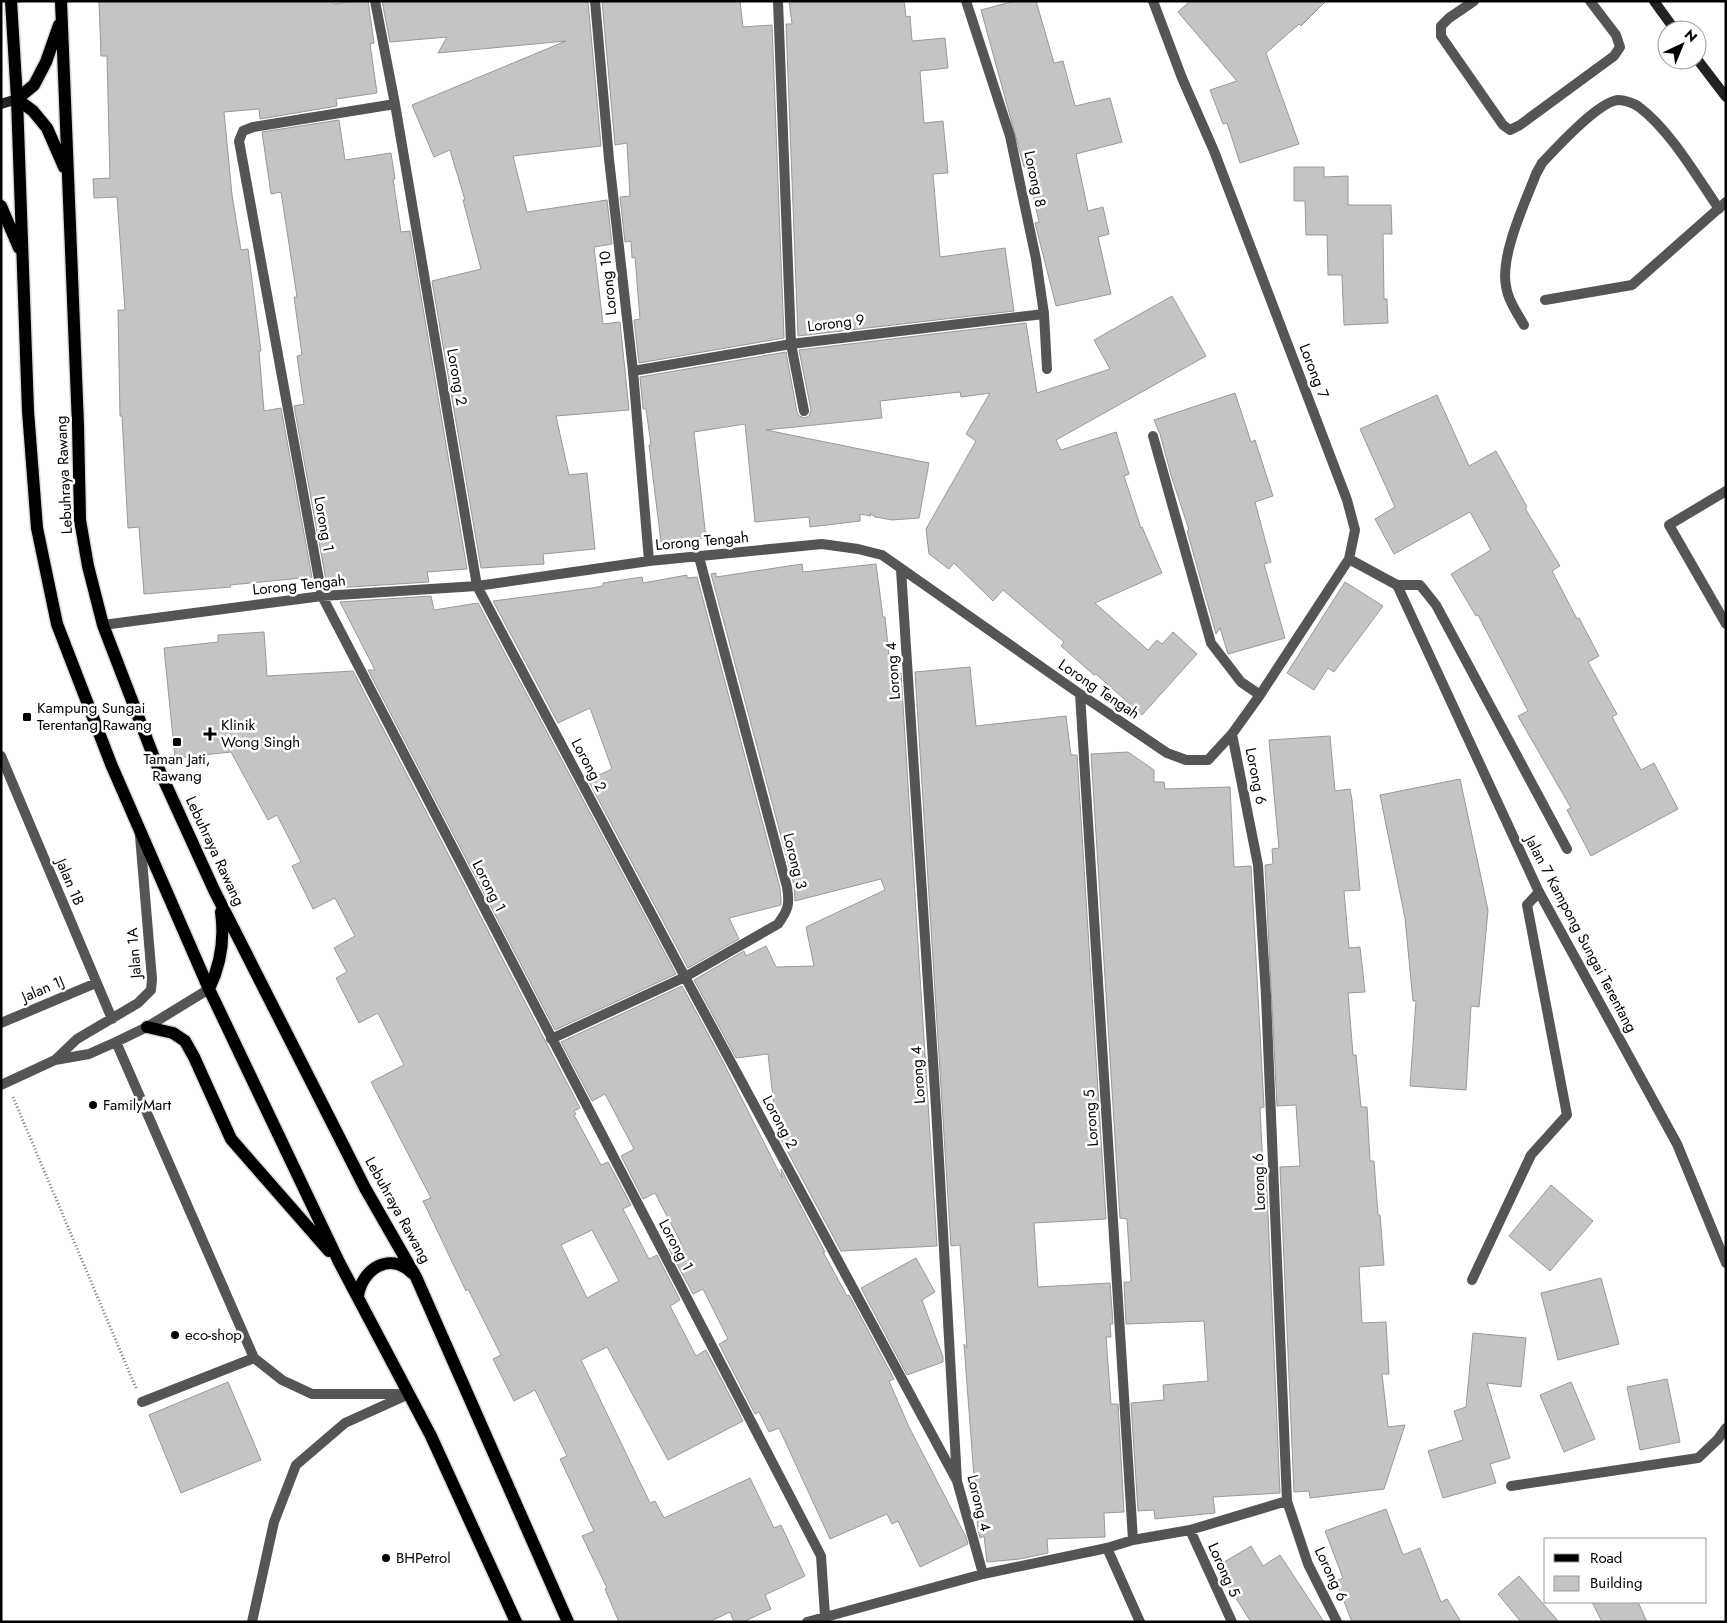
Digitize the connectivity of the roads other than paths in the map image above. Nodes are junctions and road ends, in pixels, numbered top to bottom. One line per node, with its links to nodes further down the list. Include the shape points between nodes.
1 (11, 1): 16 (main road, Lebuhraya Rawang)
2 (61, 1): 11 (main road, Lebuhraya Rawang)
3 (374, 1): 18 (street, Lorong 2)
4 (595, 1): 28 (street, Lorong 10)
5 (778, 1): 26 (street)
6 (966, 1): 24 (street, Lorong 8, via 1010,136)
7 (1153, 1): 33 (street, Lorong 7, via 1214,151 1347,500 1355,530)
8 (1474, 1): 9 (street, via 1441,26 1441,36 1502,125 1510,130 1614,56 1620,47 1616,35)
9 (1590, 1)
10 (1654, 1): 12 (street)
11 (62, 18): 16 (main road, via 34,85); 19 (main road, Lebuhraya Rawang)
12 (1668, 20)
13 (1705, 70): 15 (street)
14 (1, 96): 16 (street)
15 (1726, 97)
16 (17, 100): 17 (street); 19 (main road, via 33,111 47,128); 22 (main road, Lebuhraya Rawang)
17 (1, 104)
18 (395, 104): 37 (street, Lorong 2); 38 (street, Lorong 1, via 253,127 243,131 239,141)
19 (67, 173): 40 (main road, Lebuhraya Rawang, via 80,520)
20 (1, 206): 22 (main road)
21 (1722, 206): 23 (street, via 1632,285); 25 (street, via 1644,111 1632,103 1618,100 1605,104 1542,163 1510,244 1506,286 1510,301)
22 (22, 258): 45 (main road, Lebuhraya Rawang, via 29,431 37,528 57,624 111,764)
23 (1545, 300)
24 (1044, 314): 26 (street, Lorong 9); 27 (street, Lorong 8)
25 (1524, 325)
26 (791, 344): 28 (street, Lorong 9); 29 (street)
27 (1047, 369)
28 (633, 371): 34 (street, Lorong 10)
29 (804, 411)
30 (1153, 436): 42 (street, via 1211,643 1241,682)
31 (1726, 491): 39 (street, via 1669,524)
32 (699, 557): 34 (street, Lorong Tengah); 35 (street, Lorong Tengah, via 822,544 882,555); 49 (street, Lorong 3, via 789,898 788,910 778,924)
33 (1349, 559): 36 (street); 42 (street, Lorong 7)
34 (649, 561): 37 (street, Lorong Tengah)
35 (901, 570): 41 (street, Lorong Tengah); 68 (street, Lorong 4)
36 (1397, 585): 46 (street, via 1420,585 1436,605); 48 (street, Jalan 7 Kampong Sungai Terentang)
37 (477, 586): 38 (street, Lorong Tengah); 49 (street, Lorong 2)
38 (322, 596): 40 (street, Lorong Tengah); 55 (street, Lorong 1)
39 (1726, 624)
40 (103, 625): 47 (main road, Lebuhraya Rawang, via 156,763)
41 (1080, 694): 43 (street, Lorong Tengah, via 1168,753 1186,760 1208,760); 72 (street, Lorong 5)
42 (1260, 695): 43 (street, Lorong 7)
43 (1232, 734): 70 (street, Lorong 6, via 1258,865)
44 (1, 756): 50 (street, Jalan 1B)
45 (139, 825): 51 (main road, Lebuhraya Rawang); 52 (street, Jalan 1A, via 151,990 138,1003)
46 (1567, 849)
47 (214, 890): 51 (main road, via 220,908 223,943); 61 (main road, Lebuhraya Rawang, via 365,1188)
48 (1540, 892): 60 (street, Jalan 7 Kampong Sungai Terentang, via 1677,1144); 62 (street, via 1527,905 1567,1115 1531,1155)
49 (685, 977): 55 (street, Lorong 3); 68 (street, Lorong 2)
50 (96, 983): 52 (street, Jalan 1B); 53 (street, Jalan 1J)
51 (209, 990): 54 (street, Jalan 1A); 59 (main road, Lebuhraya Rawang)
52 (112, 1019): 57 (street, Jalan 1A, via 77,1039)
53 (1, 1022)
54 (147, 1027): 56 (street, Jalan 1A); 59 (main road, via 173,1033 185,1041 231,1139)
55 (551, 1040): 75 (street, Lorong 1, via 821,1556)
56 (116, 1042): 57 (street, Jalan 1A, via 89,1054); 64 (street)
57 (56, 1060): 58 (street, Jalan 1A)
58 (4, 1084)
59 (339, 1262): 63 (main road, Lebuhraya Rawang)
60 (1726, 1263)
61 (416, 1277): 63 (main road, via 410,1270 393,1264 376,1267 363,1279); 78 (main road, Lebuhraya Rawang)
62 (1472, 1280)
63 (358, 1296): 65 (main road, Lebuhraya Rawang)
64 (254, 1358): 65 (street, via 282,1380 312,1394); 66 (street)
65 (409, 1394): 76 (street, via 345,1423 296,1465 274,1522); 77 (main road, Lebuhraya Rawang)
66 (142, 1402)
67 (1726, 1428): 69 (street, via 1698,1458)
68 (956, 1481): 74 (street, Lorong 4)
69 (1511, 1486)
70 (1287, 1501): 71 (street); 82 (street, Lorong 6, via 1308,1564)
71 (1190, 1530): 72 (street); 81 (street, Lorong 5)
72 (1133, 1540): 73 (street)
73 (1108, 1548): 74 (street); 80 (street)
74 (983, 1574): 75 (street)
75 (825, 1616): 79 (street)
76 (252, 1622)
77 (516, 1622)
78 (568, 1622)
79 (807, 1622)
80 (1140, 1622)
81 (1232, 1622)
82 (1337, 1622)

